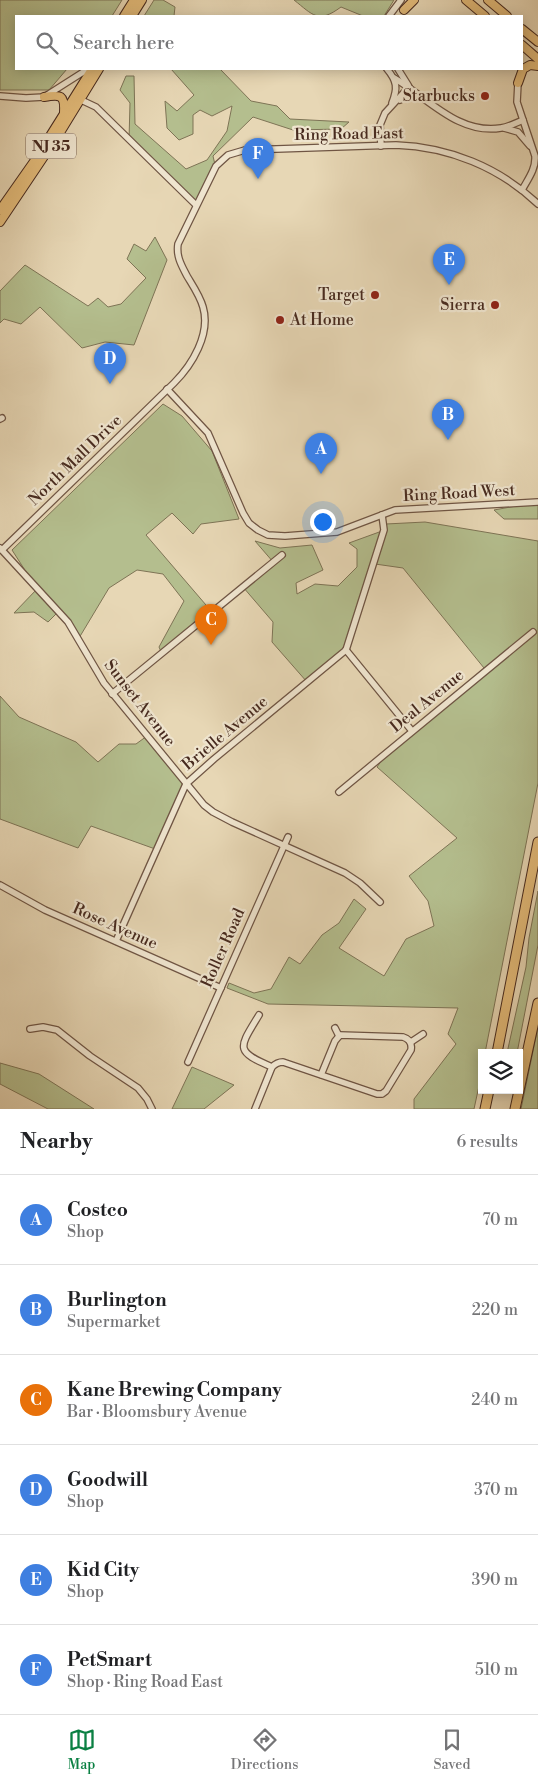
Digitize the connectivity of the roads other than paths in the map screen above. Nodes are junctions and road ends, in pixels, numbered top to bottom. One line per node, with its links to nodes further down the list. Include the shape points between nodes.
1 (134, 0): 8 (main road)
2 (142, 0): 9 (main road)
3 (401, 0): 10 (street)
4 (413, 0): 7 (main road)
5 (466, 0): 11 (main road)
6 (488, 0): 12 (main road)
7 (402, 13)
8 (125, 15)
9 (133, 15)
10 (391, 15)
11 (484, 15)
12 (506, 15)
13 (525, 31): 14 (main road)
14 (538, 41)
15 (523, 46): 16 (main road)
16 (538, 60)
17 (538, 66): 18 (main road, via 530,65)
18 (523, 69)
19 (86, 70): 30 (street)
20 (91, 70): 31 (main road, NJ 35)
21 (99, 70): 31 (main road, NJ 35)
22 (388, 70): 26 (street)
23 (399, 70): 28 (street)
24 (519, 70): 27 (main road)
25 (523, 70): 27 (main road)
26 (394, 78): 28 (street); 33 (street, via 397,86)
27 (518, 83): 35 (street, via 517,102)
28 (409, 87): 32 (street); 33 (street)
29 (0, 96): 30 (street)
30 (44, 97): 34 (main road, via 57,95 62,98)
31 (77, 98): 34 (main road, NJ 35); 41 (street, via 96,108); 43 (main road, NJ 35, via 39,165)
32 (422, 98): 33 (street, via 407,96); 36 (street, via 452,118 472,126)
33 (392, 105): 37 (street, via 380,125)
34 (64, 115): 42 (main road, NJ 35)
35 (523, 120): 36 (street); 38 (street)
36 (502, 128): 38 (street, via 514,129)
37 (381, 146): 39 (street, Ring Road East, via 419,147 456,155 490,170); 41 (street, Ring Road East, via 235,152 216,166)
38 (532, 148): 39 (street, via 534,168)
39 (522, 190): 40 (street)
40 (538, 204)
41 (196, 205): 44 (street, Ring Road East, via 180,238 177,254 202,305 204,324 192,362)
42 (0, 210)
43 (0, 222)
44 (167, 389): 46 (street, Ring Road West, via 208,433 243,513 258,530 277,536 337,532); 47 (street, North Mall Drive)
45 (538, 502): 46 (street, Ring Road West, via 395,510)
46 (382, 515): 50 (street, via 384,530)
47 (1, 549): 51 (street, Sunset Avenue, via 68,622)
48 (282, 555): 51 (street)
49 (534, 632): 52 (street, Deal Avenue)
50 (346, 650): 52 (street); 53 (street, Brielle Avenue)
51 (112, 694): 53 (street, Sunset Avenue)
52 (412, 731): 54 (street, Deal Avenue)
53 (186, 784): 57 (street, Sunset Avenue, via 213,812); 60 (street, Brielle Avenue)
54 (339, 792)
55 (288, 837): 57 (street, Roller Road)
56 (538, 842): 69 (highway)
57 (284, 845): 59 (street, Sunset Avenue, via 345,873); 61 (street, Roller Road)
58 (0, 886): 60 (street, Rose Avenue)
59 (380, 902)
60 (116, 941): 61 (street, Rose Avenue)
61 (221, 988): 70 (street, Roller Road)
62 (538, 1002): 77 (highway)
63 (259, 1015): 71 (street, via 243,1049 248,1056)
64 (335, 1028): 67 (street)
65 (30, 1029): 74 (street, via 43,1026 57,1030 138,1088)
66 (423, 1034): 68 (street)
67 (339, 1036): 68 (street, via 404,1037); 72 (street)
68 (410, 1042): 72 (street, via 411,1050 382,1094)
69 (498, 1049)
70 (188, 1062)
71 (272, 1068): 72 (street, via 282,1062); 75 (street)
72 (321, 1076)
73 (488, 1094): 76 (highway)
74 (152, 1109)
75 (255, 1109)
76 (485, 1109)
77 (516, 1109)

